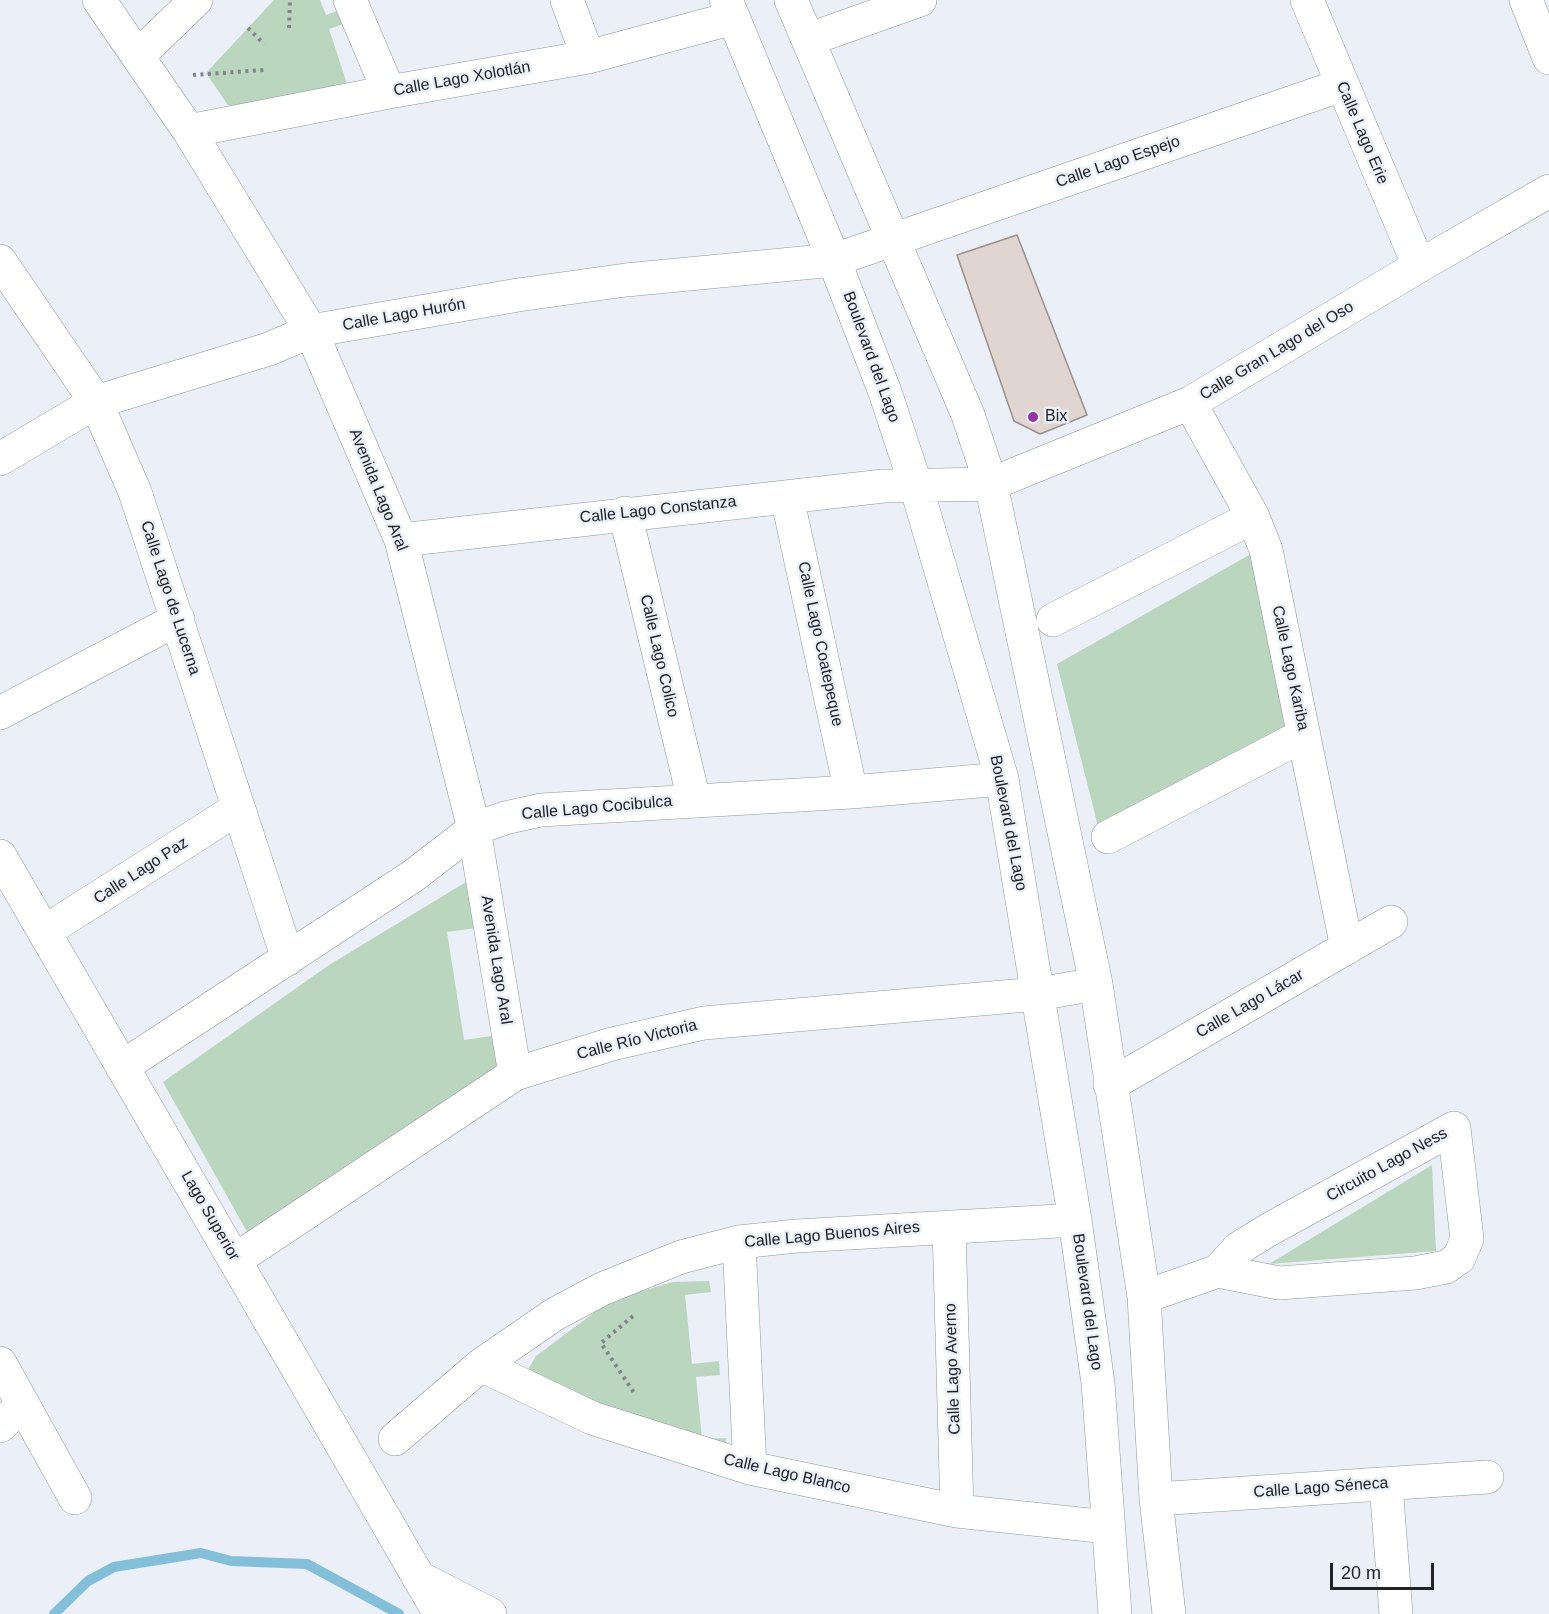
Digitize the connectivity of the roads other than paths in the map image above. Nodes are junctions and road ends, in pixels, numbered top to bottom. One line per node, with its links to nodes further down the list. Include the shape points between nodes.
1 (99, 0): 13 (street, Avenida Lago Aral)
2 (196, 0): 13 (street)
3 (350, 0): 15 (street)
4 (567, 0): 11 (street)
5 (791, 0): 10 (street)
6 (920, 0): 10 (street)
7 (1307, 0): 14 (street, Calle Lago Erie)
8 (1526, 0): 12 (street)
9 (729, 9): 11 (street, Calle Lago Xolotlán); 19 (street, Boulevard del Lago)
10 (810, 39): 18 (street)
11 (588, 57): 15 (street, Calle Lago Xolotlán)
12 (1549, 58)
13 (147, 67): 16 (street, Avenida Lago Aral)
14 (1342, 85): 18 (street, Calle Lago Espejo); 21 (street, Calle Lago Erie)
15 (389, 92): 16 (street, Calle Lago Xolotlán)
16 (189, 131): 22 (street, Avenida Lago Aral)
17 (1549, 191): 21 (street, Calle Gran Lago del Oso)
18 (895, 239): 19 (street, Calle Lago Espejo); 26 (street, via 968,415)
19 (834, 260): 22 (street, Calle Lago Hurón, via 626,280); 27 (street, Boulevard del Lago)
20 (0, 261): 23 (street, Calle Lago de Lucerna)
21 (1419, 266): 24 (street, Calle Gran Lago del Oso)
22 (311, 331): 23 (street, Calle Lago Hurón, via 268,350); 31 (street, Avenida Lago Aral)
23 (96, 402): 25 (street, Calle Lago Hurón); 32 (street, Calle Lago de Lucerna, via 135,492)
24 (1190, 403): 26 (street, Calle Gran Lago del Oso); 30 (street, Calle Lago Kariba)
25 (0, 459)
26 (991, 484): 27 (street, Calle Lago Constanza); 47 (street)
27 (916, 486): 28 (street, Calle Lago Constanza); 36 (street, Boulevard del Lago)
28 (787, 497): 29 (street, Calle Lago Constanza); 37 (street, Calle Lago Coatepeque)
29 (625, 513): 31 (street, Calle Lago Constanza); 38 (street, Calle Lago Colico)
30 (1253, 517): 33 (street); 35 (street, Calle Lago Kariba, via 1266,550)
31 (401, 540): 40 (street, Avenida Lago Aral)
32 (178, 619): 34 (street); 39 (street, Calle Lago de Lucerna)
33 (1053, 620)
34 (0, 713)
35 (1304, 735): 41 (street); 45 (street, Calle Lago Kariba)
36 (1002, 779): 37 (street, Calle Lago Cocibulca); 48 (street, Boulevard del Lago)
37 (851, 792): 38 (street, Calle Lago Cocibulca)
38 (694, 800): 40 (street, Calle Lago Cocibulca, via 541,810)
39 (237, 809): 44 (street, Calle Lago Paz); 46 (street, Calle Lago de Lucerna)
40 (474, 829): 46 (street, Calle Lago Cocibulca, via 413,876); 50 (street, Avenida Lago Aral)
41 (1108, 837)
42 (0, 856): 44 (street, Lago Superior)
43 (1390, 922): 45 (street, Calle Lago Lácar)
44 (44, 932): 49 (street, Lago Superior)
45 (1347, 948): 51 (street, Calle Lago Lácar)
46 (288, 959): 49 (street, Calle Lago Cocibulca)
47 (1096, 984): 48 (street, Calle Río Victoria); 51 (street)
48 (1038, 994): 50 (street, Calle Río Victoria, via 704,1023 612,1044); 52 (street, Boulevard del Lago)
49 (122, 1067): 55 (street, Lago Superior)
50 (515, 1074): 55 (street, Calle Río Victoria)
51 (1110, 1085): 57 (street)
52 (1075, 1220): 53 (street, Calle Lago Buenos Aires); 68 (street, Boulevard del Lago, via 1098,1383)
53 (949, 1227): 54 (street, Calle Lago Buenos Aires, via 857,1230); 67 (street, Calle Lago Averno)
54 (739, 1242): 59 (street, Calle Lago Buenos Aires, via 681,1257 602,1289 555,1314); 62 (street)
55 (235, 1260): 69 (street, Lago Superior)
56 (1218, 1271): 56 (street, Circuito Lago Ness, via 1279,1283 1415,1273 1446,1267 1458,1258 1467,1239 1454,1128 1270,1229 1239,1248); 57 (street, Circuito Lago Ness)
57 (1144, 1297): 66 (street)
58 (0, 1363): 60 (street)
59 (481, 1365): 61 (street, Calle Lago Buenos Aires); 62 (street, Calle Lago Blanco, via 591,1418)
60 (11, 1415): 65 (street)
61 (395, 1439)
62 (750, 1468): 67 (street, Calle Lago Blanco)
63 (1487, 1477): 64 (street, Calle Lago Séneca)
64 (1386, 1484): 66 (street, Calle Lago Séneca); 73 (street)
65 (75, 1498)
66 (1156, 1499): 72 (street)
67 (957, 1510): 68 (street, Calle Lago Blanco)
68 (1108, 1527): 71 (street, Boulevard del Lago)
69 (431, 1598): 70 (street)
70 (490, 1614)
71 (1115, 1614)
72 (1169, 1614)
73 (1396, 1614)

